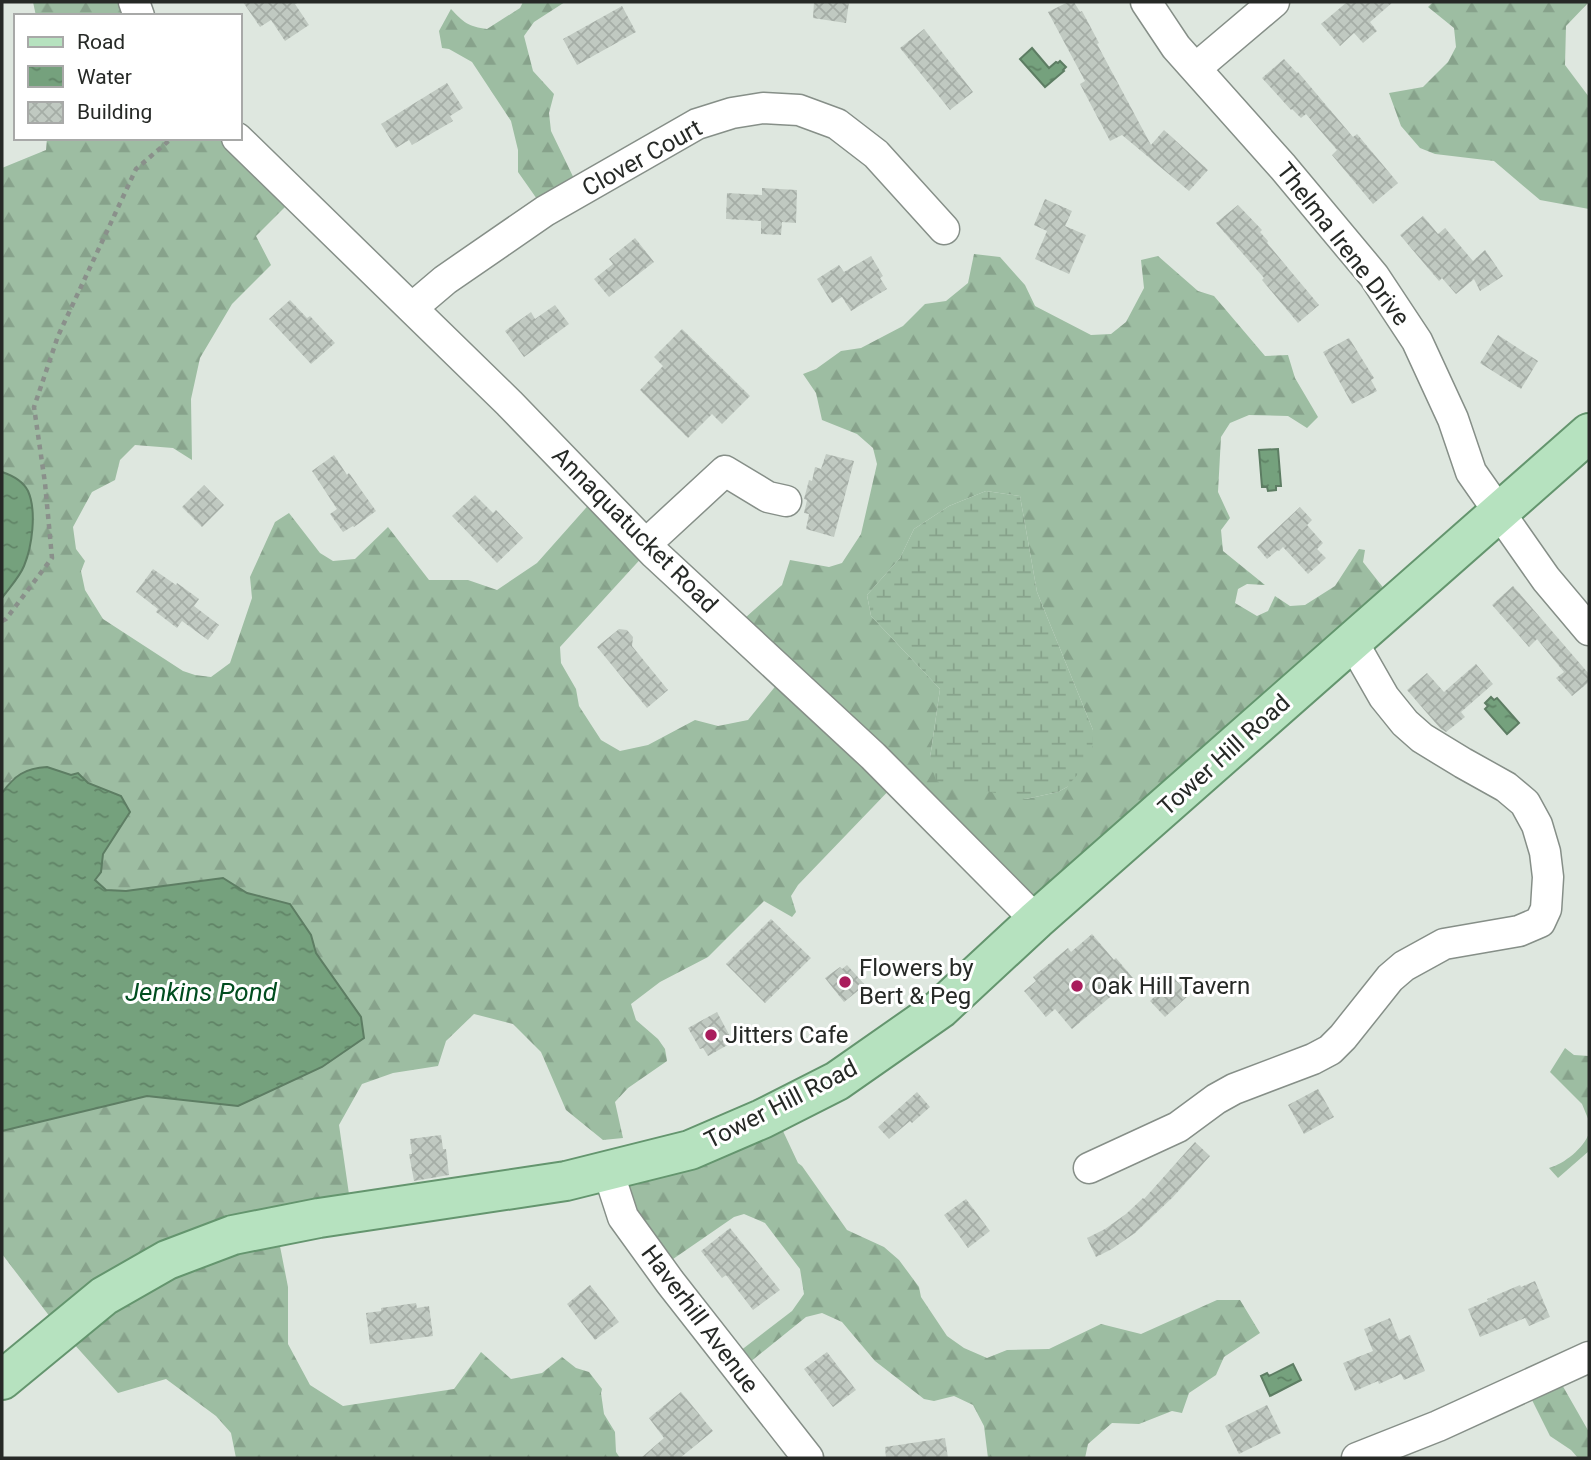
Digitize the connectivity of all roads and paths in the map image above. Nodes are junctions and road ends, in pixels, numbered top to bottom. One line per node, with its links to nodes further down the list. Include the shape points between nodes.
1 (1146, 2): 3 (street, Thelma Irene Drive)
2 (1274, 2): 3 (street)
3 (1196, 68): 10 (street, Thelma Irene Drive, via 1381,287 1418,341 1471,472)
4 (170, 140): 12 (path, via 136,169 58,336 34,407 52,558)
5 (239, 140): 7 (street, Annaquatucket Road)
6 (943, 229): 7 (street, Clover Court, via 876,154 837,124 799,110 763,108 697,124 545,211)
7 (412, 308): 11 (street, Annaquatucket Road)
8 (1589, 433): 10 (main road, Tower Hill Road)
9 (786, 501): 11 (street, via 768,497 725,471)
10 (1498, 513): 13 (street, Thelma Irene Drive); 14 (main road, Tower Hill Road)
11 (646, 544): 15 (street, Annaquatucket Road, via 873,756)
12 (2, 621)
13 (1589, 630)
14 (1352, 641): 15 (main road, Tower Hill Road); 16 (street, via 1384,697 1405,723 1525,803 1545,852 1546,909 1540,922 1519,931 1444,944 1404,966 1329,1050 1234,1089 1178,1127)
15 (1036, 920): 17 (main road, Tower Hill Road, via 940,1009 837,1081 690,1150)
16 (1089, 1168)
17 (608, 1171): 19 (main road, Tower Hill Road, via 233,1235 167,1260 104,1296); 21 (street, Haverhill Avenue, via 623,1217)
18 (1589, 1357): 20 (street, via 1438,1426)
19 (2, 1380)
20 (1404, 1450): 22 (street)
21 (808, 1458)
22 (1357, 1458)

